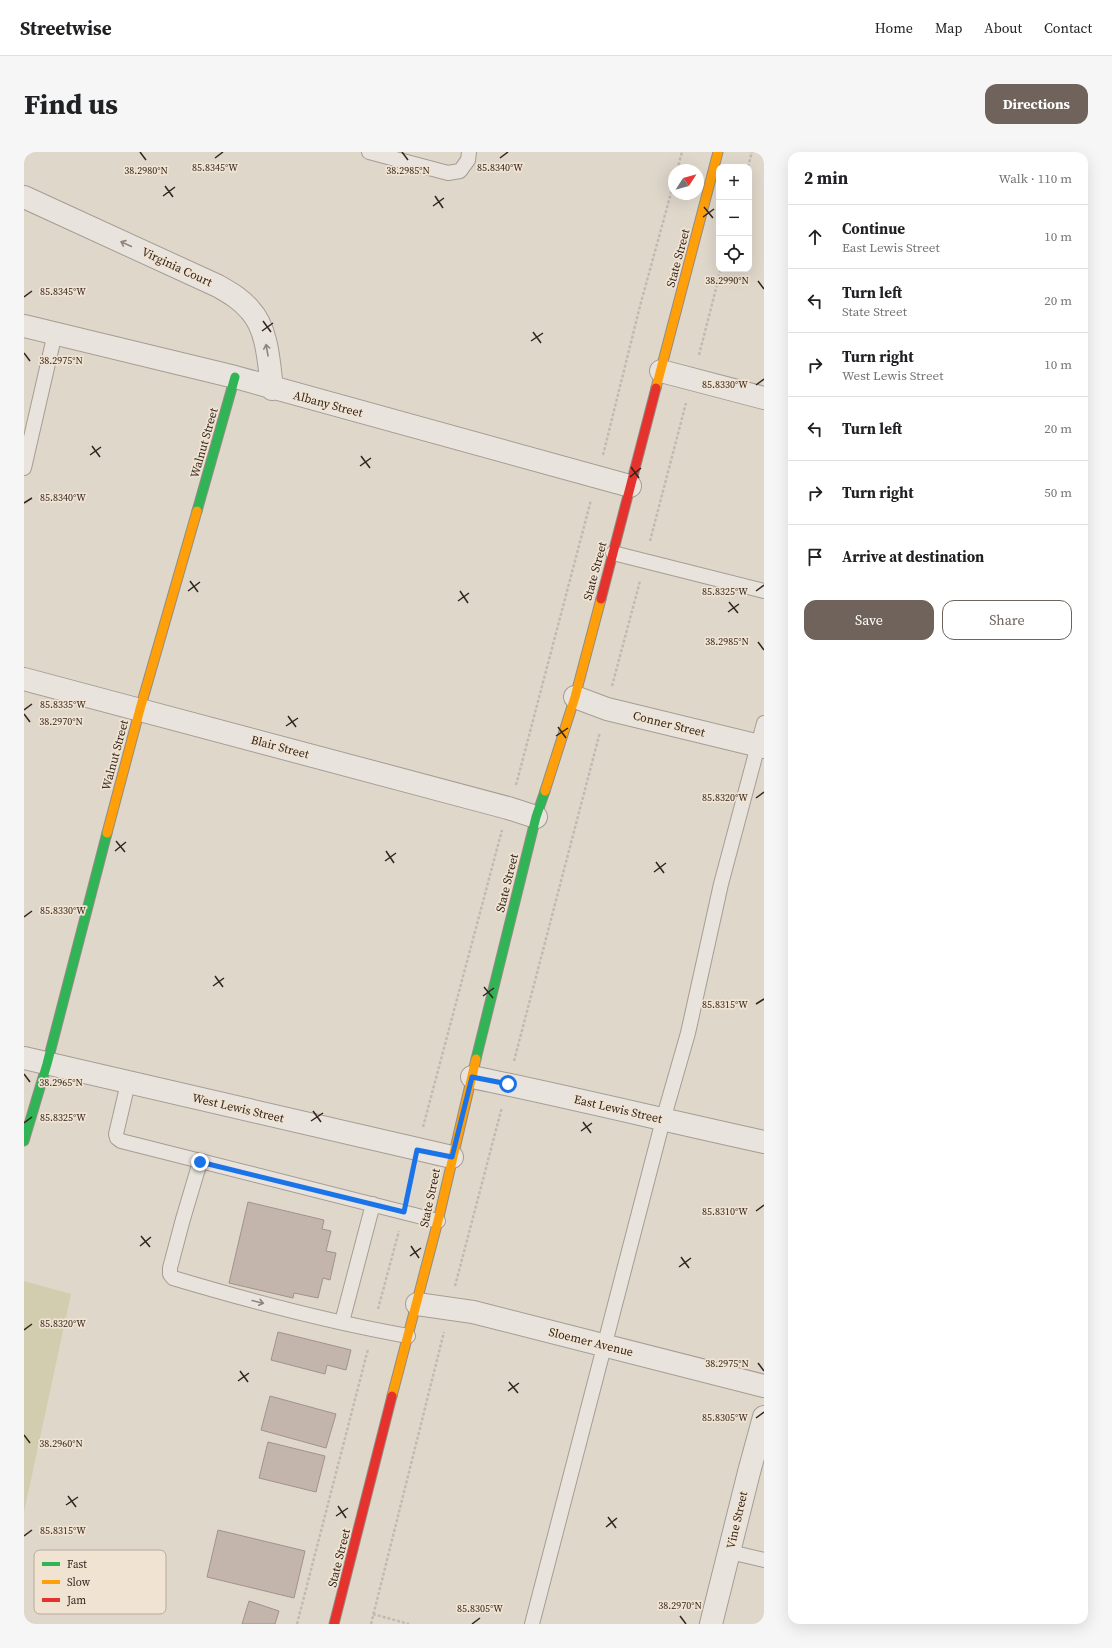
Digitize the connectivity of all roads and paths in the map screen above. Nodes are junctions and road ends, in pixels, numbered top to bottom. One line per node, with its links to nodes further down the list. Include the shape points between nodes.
1 (369, 152): 2 (lane, via 448,173 460,171)
2 (470, 152)
3 (682, 152): 6 (path)
4 (718, 152): 13 (main road, State Street)
5 (752, 152): 7 (path)
6 (679, 164)
7 (749, 164)
8 (24, 197): 16 (street, Virginia Court, one-way to 8, via 267,347 259,324 251,310 237,297)
9 (669, 200): 19 (path)
10 (721, 272): 15 (path)
11 (24, 326): 12 (street, Albany Street)
12 (55, 333): 14 (street, Albany Street); 18 (lane)
13 (661, 370): 15 (street); 20 (main road, State Street)
14 (235, 378): 16 (street, Albany Street); 27 (main road, Walnut Street)
15 (692, 380): 17 (street); 22 (path)
16 (272, 389): 19 (street, Albany Street)
17 (764, 398)
18 (24, 468)
19 (597, 478): 20 (street, Albany Street); 30 (path)
20 (630, 486): 21 (main road, State Street)
21 (613, 553): 22 (lane); 25 (main road, State Street)
22 (645, 561): 23 (lane); 26 (path)
23 (764, 591)
24 (24, 679): 27 (street, Blair Street)
25 (575, 697): 26 (street, Conner Street); 31 (main road, State Street)
26 (606, 709): 29 (street, Conner Street); 36 (path)
27 (140, 710): 30 (street, Blair Street); 33 (main road, Walnut Street)
28 (764, 724): 29 (lane)
29 (761, 746): 37 (lane, via 721,884 688,1033)
30 (508, 808): 31 (street, Blair Street); 40 (path)
31 (536, 817): 34 (main road, State Street)
32 (24, 1058): 33 (street, West Lewis Street)
33 (47, 1064): 35 (street, West Lewis Street); 38 (main road, Walnut Street)
34 (472, 1077): 36 (street, East Lewis Street); 41 (main road, State Street)
35 (128, 1083): 40 (street, West Lewis Street); 42 (lane, via 117,1138)
36 (508, 1084): 37 (street, East Lewis Street); 47 (path)
37 (663, 1120): 39 (street, East Lewis Street); 51 (lane)
38 (24, 1141)
39 (764, 1142)
40 (417, 1150): 41 (street, West Lewis Street); 44 (path)
41 (452, 1157): 45 (main road, State Street)
42 (200, 1162): 43 (lane); 48 (lane, one-way to 48, via 170,1268 173,1278)
43 (373, 1204): 44 (lane); 48 (lane)
44 (404, 1212): 45 (lane); 49 (path)
45 (438, 1221): 46 (main road, State Street)
46 (417, 1304): 47 (street, Sloemer Avenue); 50 (main road, State Street)
47 (450, 1309): 51 (street, Sloemer Avenue, via 473,1312); 56 (path)
48 (342, 1322): 49 (lane)
49 (373, 1330): 50 (lane); 57 (path)
50 (408, 1336): 58 (main road, State Street)
51 (604, 1346): 52 (street, Sloemer Avenue); 61 (lane)
52 (764, 1386)
53 (764, 1417): 54 (street, Vine Street)
54 (730, 1552): 55 (lane); 62 (street, Vine Street)
55 (764, 1560)
56 (373, 1614): 59 (path); 60 (path)
57 (297, 1624)
58 (334, 1624)
59 (370, 1624)
60 (409, 1624)
61 (532, 1624)
62 (711, 1624)

